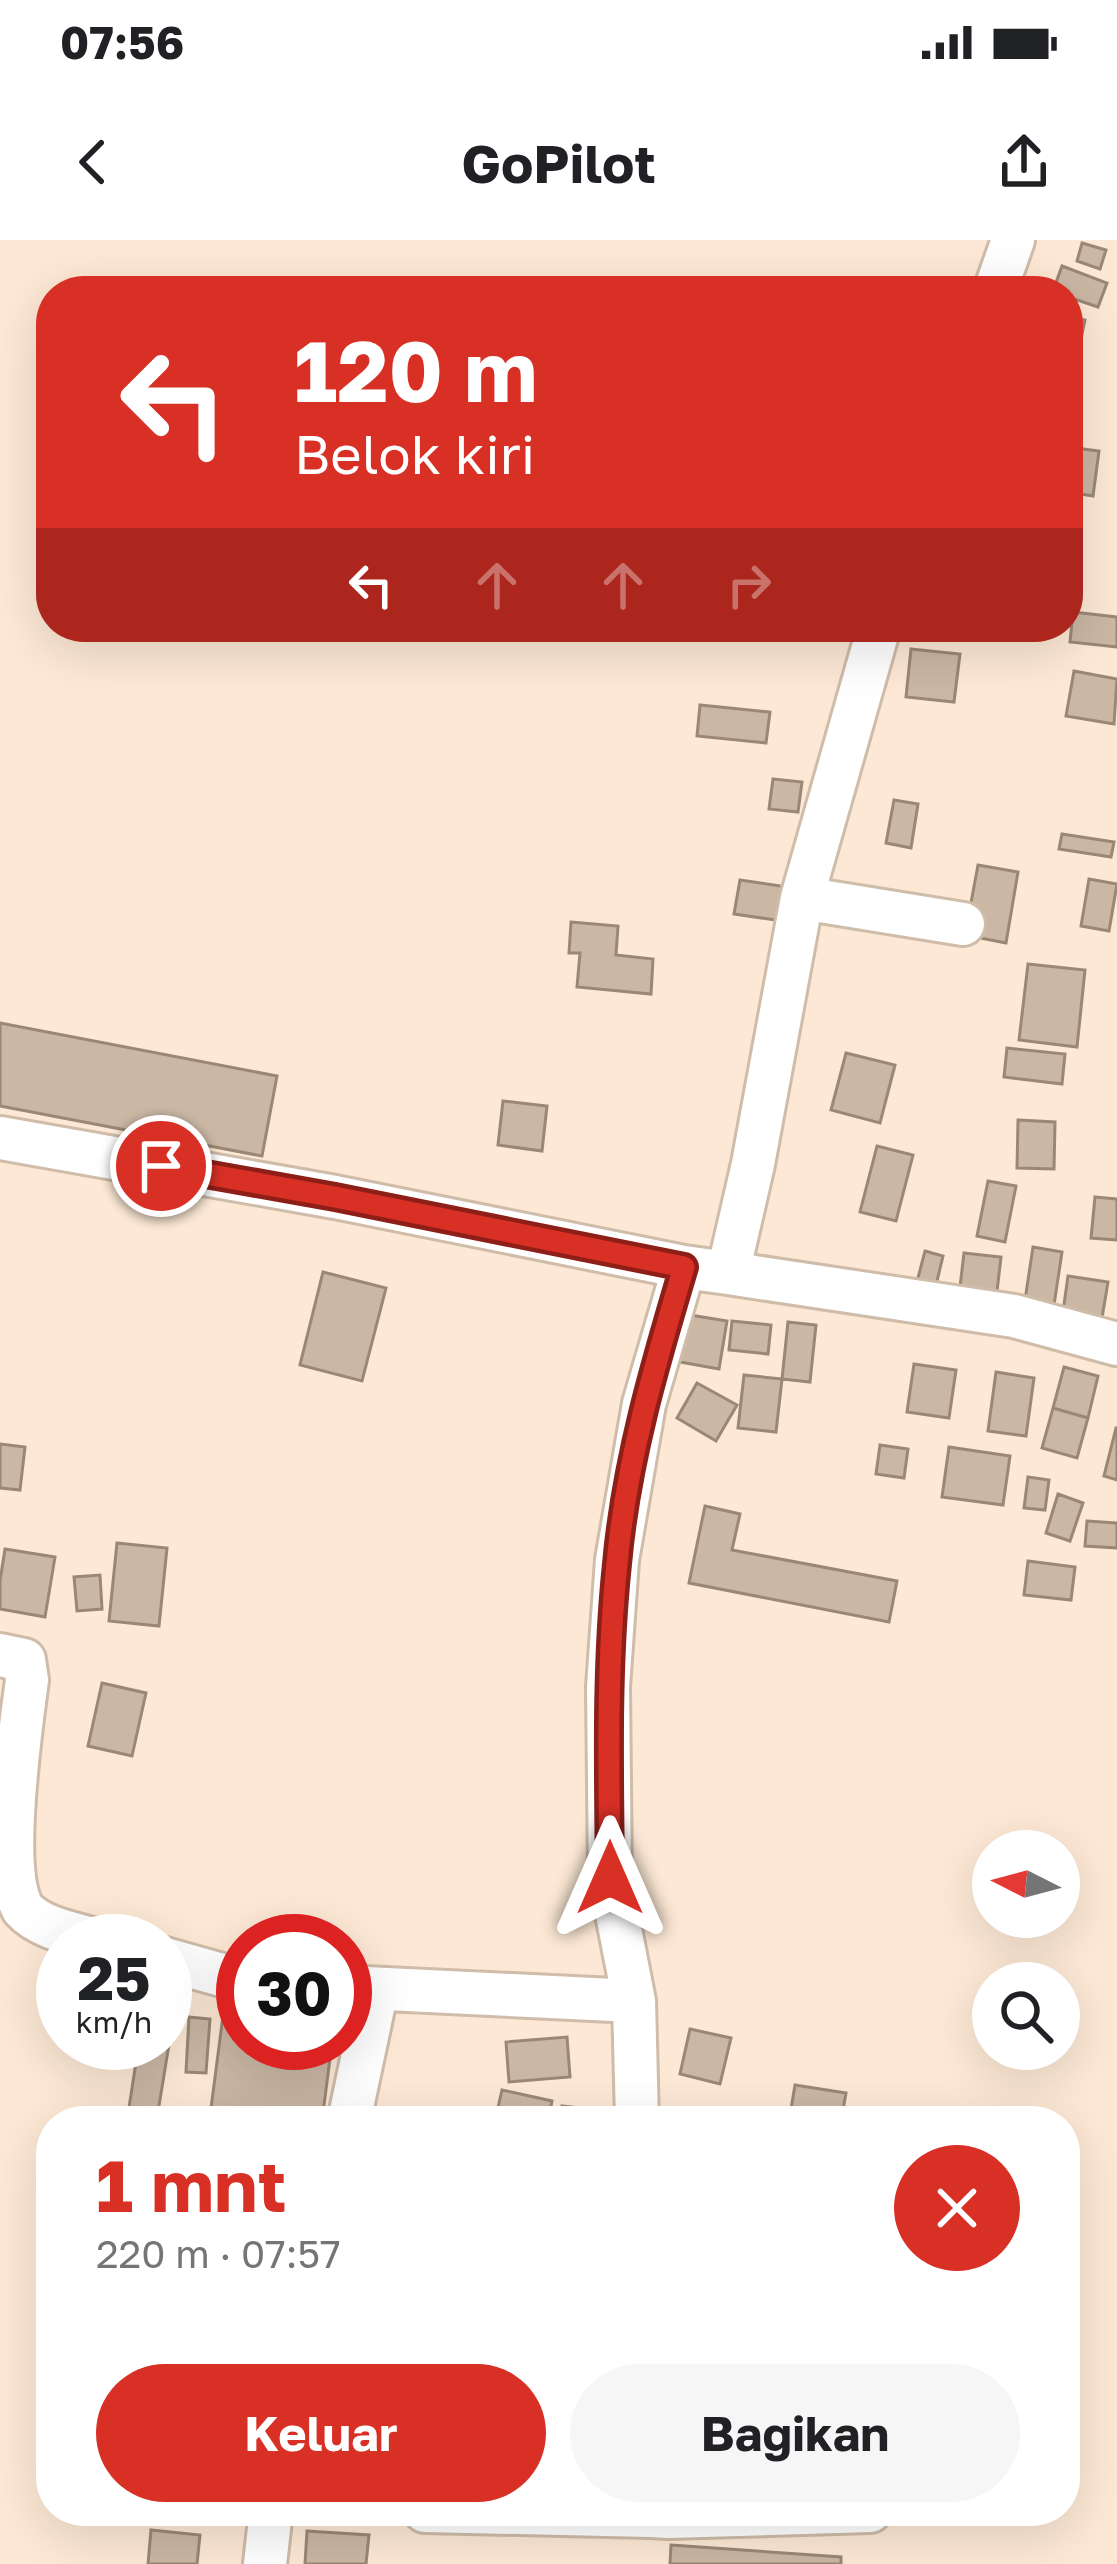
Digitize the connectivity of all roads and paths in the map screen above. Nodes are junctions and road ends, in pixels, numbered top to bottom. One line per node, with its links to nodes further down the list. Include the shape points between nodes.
1 (1012, 240): 2 (street)
2 (1000, 276)
3 (874, 642): 4 (street)
4 (802, 898): 5 (street); 8 (street)
5 (963, 924)
6 (0, 1138): 7 (street)
7 (684, 1267): 8 (street); 13 (street, via 644,1404 612,1623 610,1878)
8 (728, 1273): 9 (street, via 1014,1316)
9 (1117, 1344)
10 (0, 1655): 11 (street, via 24,1660 27,1680 7,1827 11,1887)
11 (36, 1917)
12 (372, 1989): 13 (street)
13 (634, 2001): 16 (street)
14 (354, 2070): 15 (street)
15 (350, 2106)
16 (638, 2106)
17 (269, 2526): 18 (street)
18 (265, 2564)

